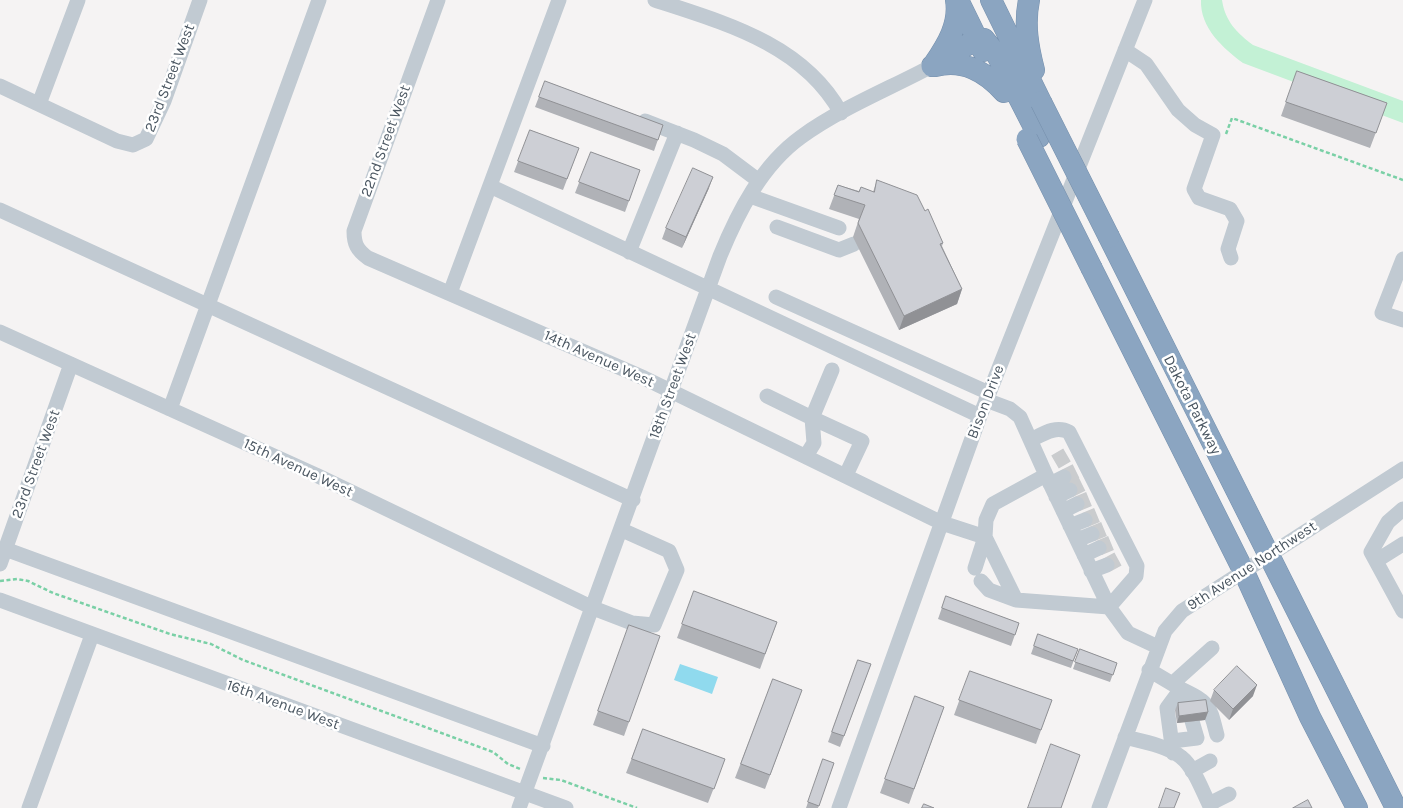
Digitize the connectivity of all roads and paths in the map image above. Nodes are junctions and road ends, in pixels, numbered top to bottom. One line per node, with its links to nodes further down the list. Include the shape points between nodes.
1 (78, 0): 20 (street)
2 (200, 0): 20 (street, 23rd Street West, via 164,101 146,139 133,145 117,142)
3 (319, 0): 43 (street)
4 (438, 0): 39 (street, 22nd Street West, via 354,231 358,251)
5 (558, 0): 15 (street)
6 (655, 0): 11 (street)
7 (957, 0): 12 (highway, Dakota Parkway); 14 (highway, via 953,32)
8 (991, 0): 19 (highway, Dakota Parkway)
9 (1029, 0): 19 (highway, via 1027,31)
10 (1145, 0): 13 (street, Bison Drive)
11 (693, 6): 21 (street, via 787,55 821,82)
12 (977, 40): 14 (highway); 18 (highway, Dakota Parkway); 24 (highway, via 984,39 993,49)
13 (1125, 50): 29 (street, Bison Drive); 36 (street, via 1146,64 1178,110 1212,136 1194,189 1199,198 1230,209 1237,221 1228,249)
14 (932, 66): 18 (highway, via 966,65 983,73); 21 (street, 18th Street West)
15 (530, 77): 16 (street); 28 (street)
16 (549, 84)
17 (0, 86): 20 (street)
18 (1004, 92): 24 (highway, Dakota Parkway)
19 (1041, 102): 46 (highway, Dakota Parkway, bridge)
20 (39, 104)
21 (841, 113): 27 (street, 18th Street West, via 801,137)
22 (631, 116): 23 (street)
23 (677, 133): 27 (street, via 723,154); 35 (street)
24 (1033, 138): 29 (highway); 38 (highway, Dakota Parkway, bridge)
25 (1224, 140): 26 (path, via 1232,118)
26 (1403, 180)
27 (759, 182): 30 (street, 18th Street West)
28 (490, 186): 35 (street); 41 (street)
29 (1068, 193): 38 (highway); 51 (street, Bison Drive)
30 (750, 196): 33 (street); 40 (street, 18th Street West, via 730,233)
31 (0, 210): 43 (street)
32 (776, 227): 34 (street, via 839,250)
33 (839, 228)
34 (854, 244)
35 (629, 252): 40 (street)
36 (1231, 258)
37 (1403, 259): 44 (street, via 1382,313)
38 (1098, 266): 46 (highway, via 1124,302); 77 (highway, Dakota Parkway)
39 (388, 267): 41 (street, 14th Avenue West)
40 (708, 290): 49 (street, 18th Street West); 53 (street)
41 (450, 293): 49 (street, 14th Avenue West)
42 (776, 297): 51 (street)
43 (208, 305): 52 (street); 60 (street)
44 (1403, 320)
45 (0, 332): 47 (street, 15th Avenue West)
46 (1162, 344): 73 (highway, Dakota Parkway)
47 (71, 364): 52 (street, 15th Avenue West); 72 (street, 23rd Street West)
48 (832, 370): 54 (street)
49 (672, 391): 56 (street, 14th Avenue West); 60 (street, 18th Street West)
50 (767, 396): 54 (street)
51 (988, 396): 53 (street, Bison Drive); 55 (street, via 1020,417)
52 (170, 409): 82 (street, 15th Avenue West)
53 (980, 416): 63 (street, Bison Drive)
54 (812, 418): 56 (street, via 814,442); 58 (street, via 862,441)
55 (1031, 440): 59 (street); 59 (street, via 1056,428 1069,432)
56 (806, 456): 58 (street, 14th Avenue West)
57 (1403, 469): 73 (street, 9th Avenue Northwest)
58 (846, 475): 63 (street, 14th Avenue West)
59 (1070, 480): 62 (street); 64 (street); 67 (street, via 992,504 986,520)
60 (633, 500): 66 (street, 18th Street West)
61 (1403, 509): 75 (street, via 1388,522 1371,552)
62 (1097, 514): 64 (street); 65 (street)
63 (942, 523): 67 (street, 14th Avenue West); 103 (street, Bison Drive)
64 (1070, 526): 68 (street)
65 (1104, 529): 68 (street); 69 (street)
66 (622, 530): 82 (street, 18th Street West); 82 (street, 15th Avenue West, via 669,551 677,570 654,625 632,623)
67 (985, 537): 80 (street); 80 (street, via 978,574 989,590)
68 (1077, 540): 71 (street)
69 (1111, 543): 71 (street); 74 (street)
70 (1403, 544): 75 (street)
71 (1084, 555): 76 (street)
72 (3, 556): 91 (street)
73 (1268, 556): 77 (street, 9th Avenue Northwest); 106 (highway, Dakota Parkway)
74 (1119, 559): 76 (street); 81 (street, via 1137,566 1136,576)
75 (1376, 561): 83 (street)
76 (1092, 571): 81 (street)
77 (1244, 572): 85 (street, 9th Avenue Northwest, via 1182,611 1165,631); 105 (highway, Dakota Parkway, via 1310,717)
78 (0, 581): 95 (path, via 28,581 170,634 212,644 243,660 493,752 508,764)
79 (0, 600): 84 (street, 16th Avenue West)
80 (1016, 600): 81 (street)
81 (1109, 607): 85 (street, via 1128,633)
82 (593, 608): 91 (street, 18th Street West)
83 (1403, 611)
84 (92, 635): 96 (street, 16th Avenue West); 99 (street)
85 (1158, 647): 87 (street, 9th Avenue Northwest)
86 (1212, 648): 88 (street)
87 (1149, 670): 88 (street); 90 (street, 9th Avenue Northwest)
88 (1177, 686): 89 (street, via 1210,707); 92 (street, via 1167,708); 92 (street, via 1197,738)
89 (1217, 734)
90 (1125, 737): 92 (street); 104 (street, 9th Avenue Northwest)
91 (543, 746): 95 (street, 18th Street West)
92 (1172, 747): 94 (street)
93 (1210, 760): 94 (street)
94 (1192, 771): 98 (street)
95 (532, 774): 96 (street, 18th Street West); 102 (path, via 561,780)
96 (525, 794): 100 (street, 18th Street West); 101 (street, 16th Avenue West)
97 (1228, 794): 98 (street)
98 (1210, 806)
99 (28, 808)
100 (519, 808)
101 (566, 808)
102 (637, 808)
103 (839, 808)
104 (1099, 808)
105 (1357, 808)
106 (1396, 808)

